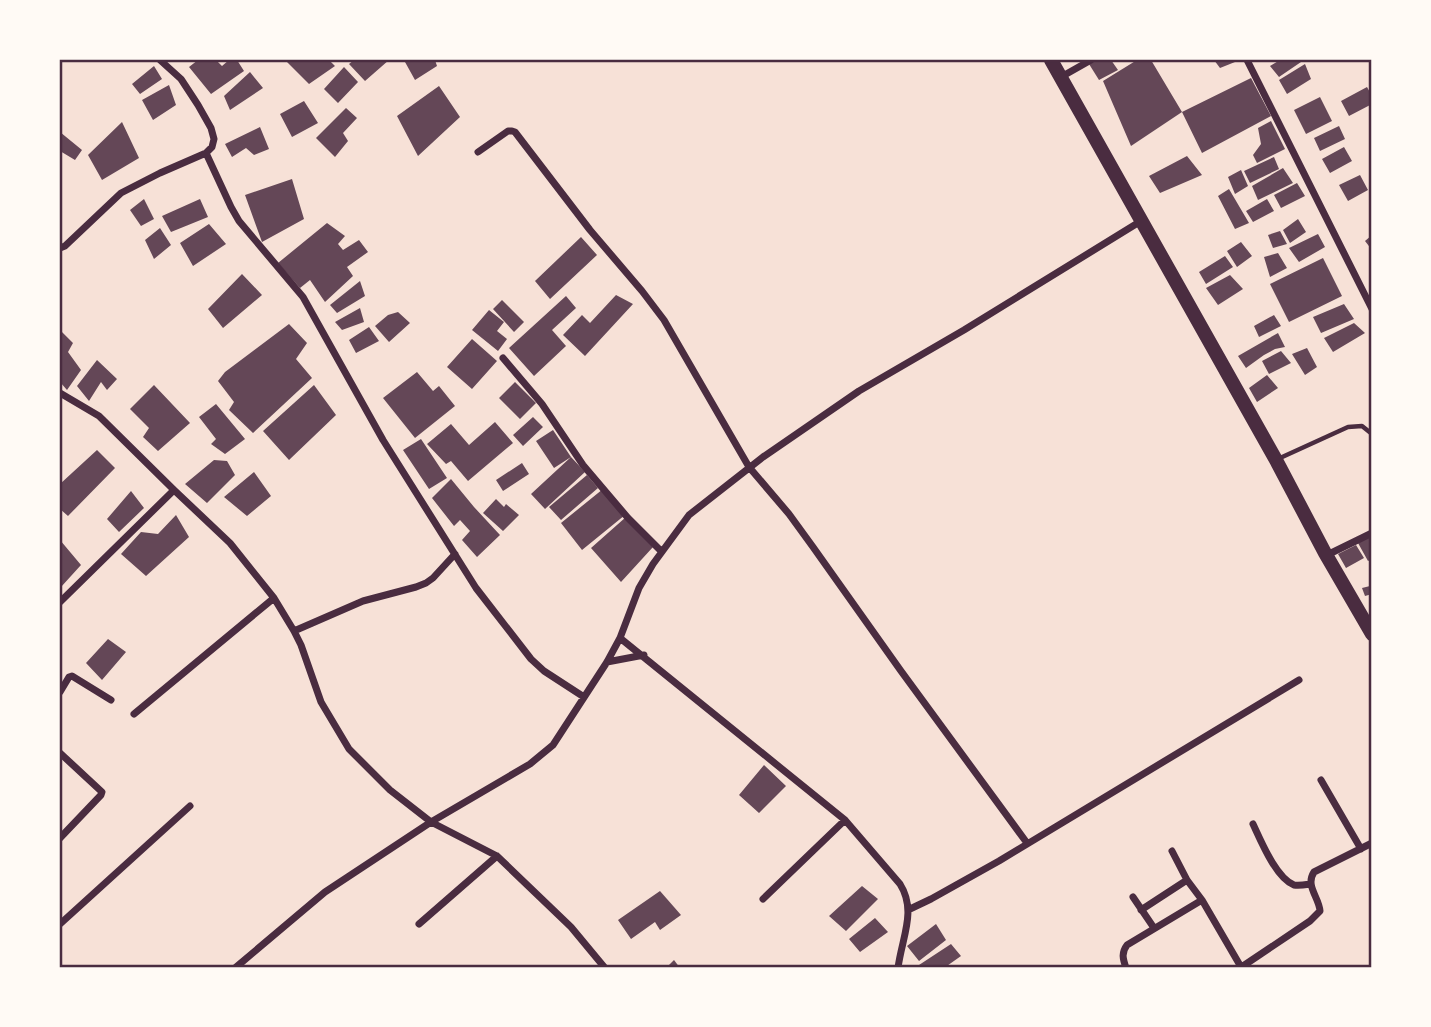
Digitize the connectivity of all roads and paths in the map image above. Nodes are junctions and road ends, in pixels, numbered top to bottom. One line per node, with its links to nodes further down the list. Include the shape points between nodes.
1 (160, 60): 7 (street, via 181,79 211,128 214,139)
2 (1051, 60): 5 (main road)
3 (1091, 60): 5 (street)
4 (1247, 60): 10 (street)
5 (1061, 77): 8 (main road)
6 (478, 152): 15 (street, via 508,131 515,132 664,320)
7 (206, 153): 9 (street, via 121,193); 19 (street, via 239,221 303,298 383,440)
8 (1141, 221): 14 (main road); 15 (street, via 859,391)
9 (60, 248)
10 (1371, 309)
11 (503, 358): 18 (street, via 542,404 583,465)
12 (60, 393): 16 (street, via 99,416)
13 (1371, 434): 14 (lane, via 1362,426 1348,427)
14 (1276, 460): 20 (main road)
15 (752, 465): 18 (street, via 689,515); 40 (street)
16 (174, 491): 21 (street, via 230,543); 22 (street)
17 (1371, 533): 20 (street)
18 (662, 551): 25 (street, via 639,588)
19 (455, 554): 23 (street, via 426,583 362,601); 30 (street, via 531,659)
20 (1326, 554): 24 (main road)
21 (274, 598): 23 (street); 32 (street)
22 (60, 602)
23 (294, 631): 37 (street, via 321,702 349,749)
24 (1371, 634)
25 (621, 638): 26 (street); 27 (street)
26 (644, 655): 27 (street); 36 (street)
27 (607, 662): 30 (street)
28 (1299, 680): 40 (street)
29 (60, 692): 31 (street, via 72,676)
30 (584, 697): 37 (street, via 553,745 530,764)
31 (111, 700)
32 (134, 714)
33 (60, 753): 39 (street, via 102,792)
34 (1321, 780): 42 (street)
35 (190, 806): 52 (street)
36 (845, 820): 48 (street); 50 (street, via 900,884)
37 (431, 822): 44 (street); 56 (street, via 326,892)
38 (1253, 824): 46 (street, via 1279,873 1297,886)
39 (60, 838)
40 (1027, 843): 50 (street)
41 (1371, 843): 42 (street)
42 (1361, 849): 46 (street, via 1314,872)
43 (1172, 851): 45 (street)
44 (497, 856): 53 (street); 57 (street, via 571,927)
45 (1187, 880): 49 (street); 51 (street)
46 (1310, 884): 55 (street, via 1320,911)
47 (1133, 897): 51 (street)
48 (763, 899)
49 (1202, 900): 54 (street); 55 (street)
50 (909, 909): 58 (street)
51 (1141, 910): 54 (street)
52 (60, 924)
53 (419, 924)
54 (1154, 928): 59 (street, via 1123,950)
55 (1241, 967)
56 (235, 968)
57 (605, 968)
58 (898, 968)
59 (1126, 968)

